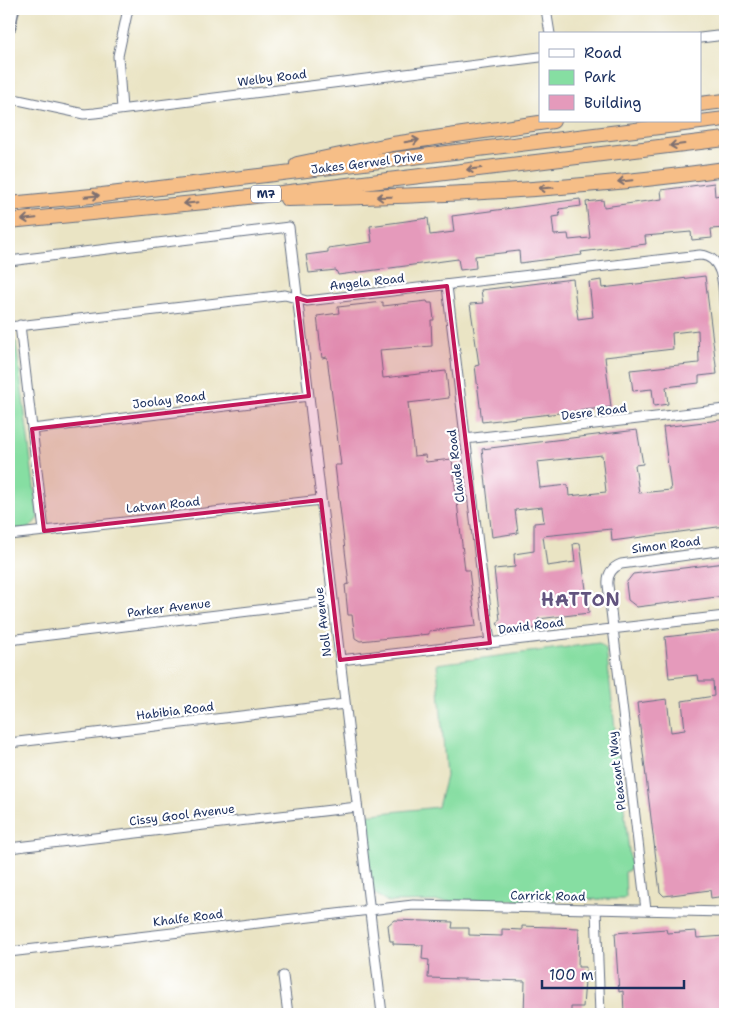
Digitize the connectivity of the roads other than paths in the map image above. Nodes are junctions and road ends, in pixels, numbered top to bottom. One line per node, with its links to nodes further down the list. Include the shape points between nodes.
1 (13, 9): 4 (street)
2 (128, 9): 12 (street, via 118,56)
3 (546, 9): 5 (street)
4 (9, 28)
5 (550, 32)
6 (718, 36): 7 (street)
7 (702, 38)
8 (539, 57): 12 (street, Welby Road)
9 (9, 98): 12 (street, Welby Road, via 86,114)
10 (725, 102): 11 (highway)
11 (702, 104)
12 (122, 109)
13 (725, 119): 16 (highway, Jakes Gerwel Drive / M7)
14 (546, 122): 19 (highway, one-way to 14, via 393,144)
15 (701, 122): 19 (highway, Jakes Gerwel Drive / M7)
16 (702, 122)
17 (725, 139): 20 (highway, Jakes Gerwel Drive / M7, one-way to 20)
18 (725, 169): 20 (highway, one-way to 20, via 526,190)
19 (210, 182): 21 (highway, Jakes Gerwel Drive / M7, one-way to 19)
20 (215, 201): 22 (highway, Jakes Gerwel Drive / M7, one-way to 22)
21 (9, 204)
22 (9, 221)
23 (9, 261): 25 (street, Noll Avenue, via 289,227)
24 (447, 286): 25 (street, Angela Road, via 307,301); 26 (street, Angela Road, via 700,255 714,260 720,271); 32 (street, Claude Road)
25 (297, 298): 27 (street, Angela Road, via 285,295); 29 (street, Noll Avenue)
26 (725, 315)
27 (20, 326): 28 (street, Angela Road); 31 (street)
28 (9, 327)
29 (309, 396): 31 (street, Joolay Road); 33 (street, Noll Avenue)
30 (725, 409): 32 (street, Desre Road)
31 (32, 429): 34 (street)
32 (465, 439): 41 (street, Claude Road)
33 (321, 500): 34 (street, Latvan Road); 37 (street, Noll Avenue)
34 (44, 531): 35 (street, Latvan Road)
35 (9, 535)
36 (725, 550): 39 (street, Simon Road, via 617,566 610,572 608,580)
37 (333, 602): 40 (street, Parker Avenue); 42 (street, Noll Avenue)
38 (725, 616): 39 (street, David Road)
39 (613, 629): 41 (street, David Road); 49 (street, Pleasant Way)
40 (9, 640)
41 (490, 643): 42 (street, David Road)
42 (340, 660): 43 (street, Noll Avenue)
43 (345, 704): 44 (street, Habibia Road); 45 (street, Noll Avenue)
44 (9, 743)
45 (357, 807): 46 (street, Cissy Gool Avenue); 47 (street, Noll Avenue)
46 (9, 848)
47 (369, 909): 48 (street, Carrick Road, via 424,905); 51 (street, Khalfe Road); 54 (street, Noll Avenue)
48 (596, 909): 49 (street, Carrick Road); 55 (street)
49 (646, 910): 50 (street, Carrick Road)
50 (725, 912)
51 (9, 952)
52 (284, 976): 53 (street)
53 (288, 1014)
54 (382, 1014)
55 (600, 1014)

